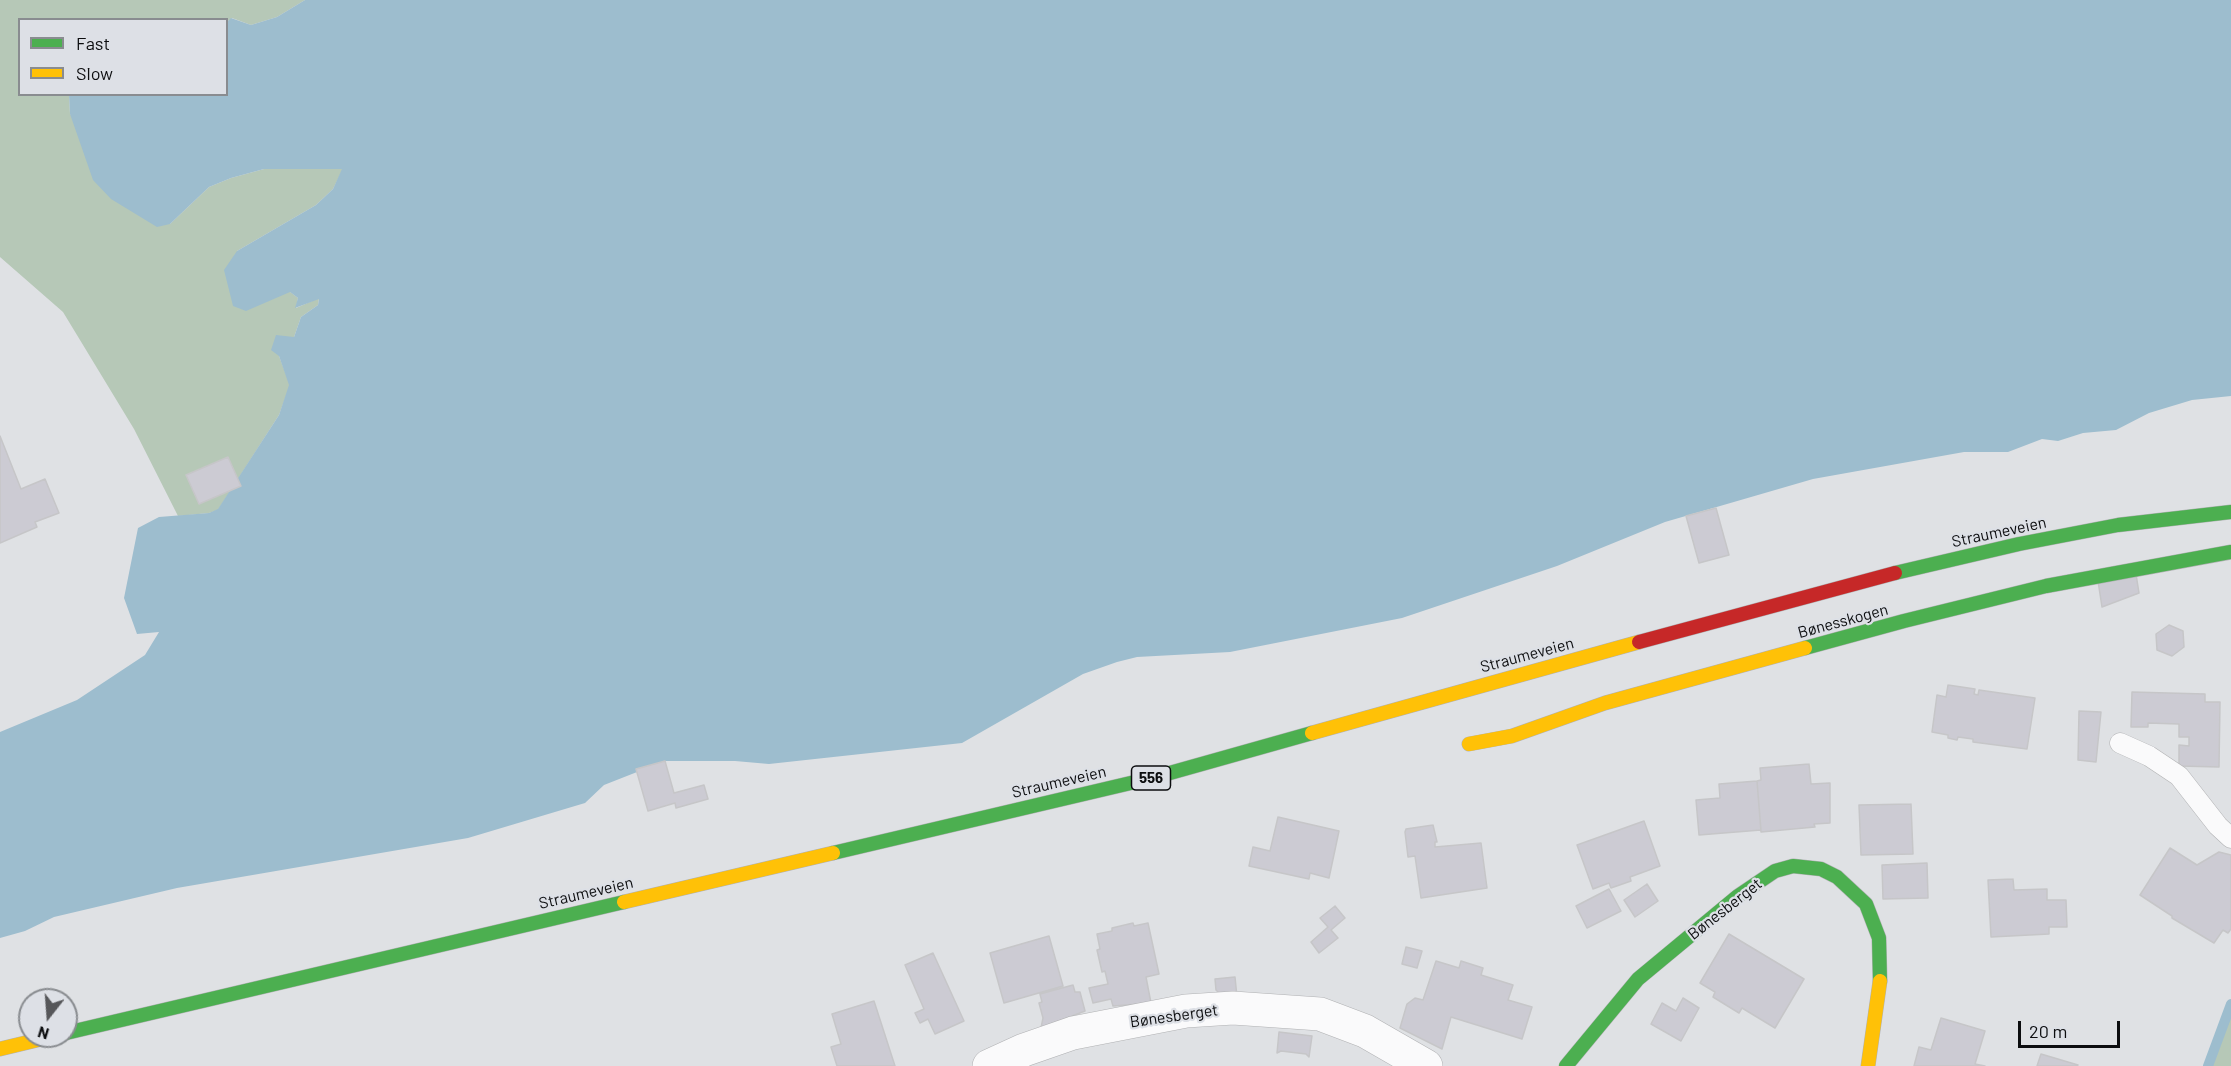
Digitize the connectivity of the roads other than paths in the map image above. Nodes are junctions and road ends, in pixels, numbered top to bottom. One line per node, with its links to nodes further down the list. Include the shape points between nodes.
1 (2231, 512): 6 (main road, Straumeveien / 556, via 2118,525 1902,571 1152,778)
2 (2231, 552): 4 (main road, Bønesskogen, via 2046,586 1904,621 1605,703 1512,736)
3 (2120, 743): 5 (lane, via 2179,776)
4 (1469, 744)
5 (2231, 838)
6 (78, 1030)
7 (18, 1045): 8 (main road)
8 (0, 1049)
9 (989, 1066): 10 (street, Bønesberget, via 1072,1033 1186,1011 1233,1008 1320,1014 1365,1031)
10 (1426, 1066)
11 (1566, 1066): 12 (main road, Bønesberget, via 1638,980 1738,896 1774,871 1793,866 1821,869 1837,877 1866,904 1879,938 1881,975)
12 (1868, 1066)

